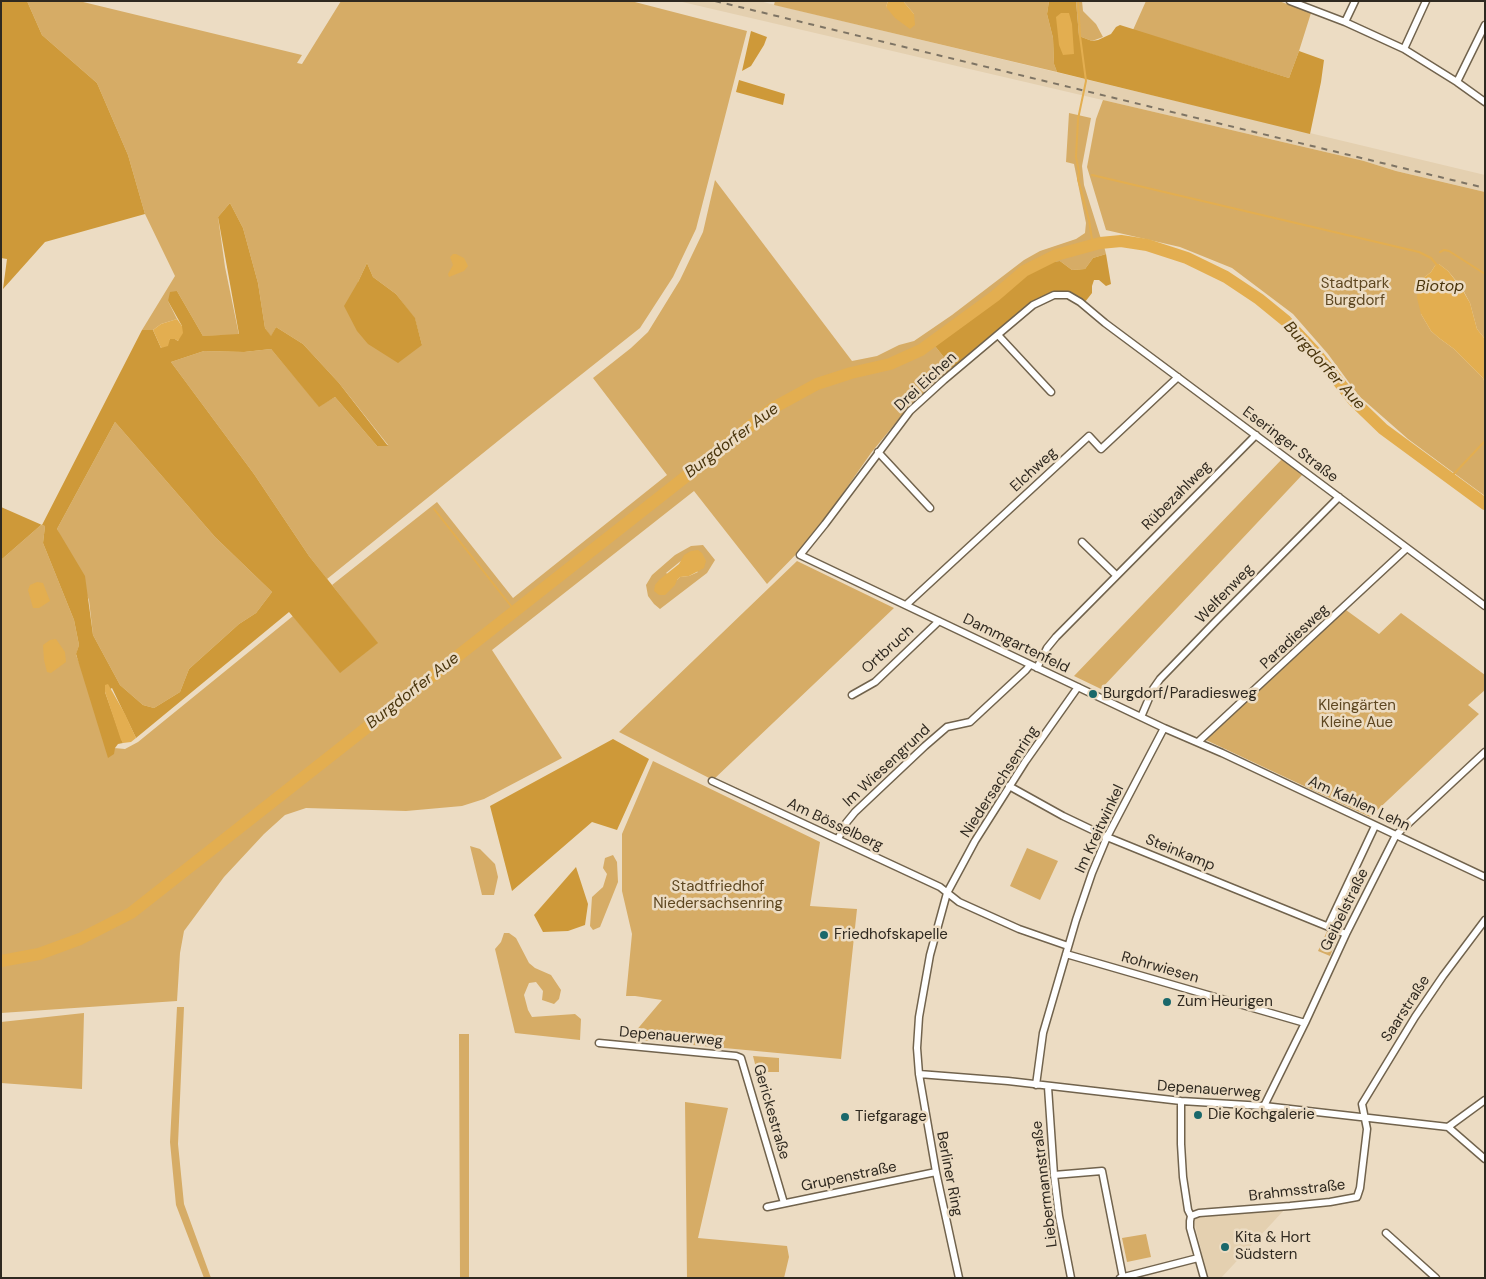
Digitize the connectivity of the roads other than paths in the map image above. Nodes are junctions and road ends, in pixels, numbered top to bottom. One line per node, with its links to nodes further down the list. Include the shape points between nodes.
1 (1290, 1): 4 (street)
2 (1355, 1): 4 (street)
3 (1426, 1): 6 (street)
4 (1345, 22): 6 (street)
5 (1485, 25): 7 (street)
6 (1404, 49): 7 (street)
7 (1457, 82): 8 (street)
8 (1485, 102)
9 (1080, 302): 10 (street, Drei Eichen, via 1068,295 1054,295 1034,305); 11 (street, Eseringer Straße)
10 (998, 335): 12 (street); 14 (street, Drei Eichen, via 910,411)
11 (1178, 377): 13 (street, Eseringer Straße); 21 (street, Elchweg, via 1101,449 1089,436)
12 (1051, 392)
13 (1256, 435): 15 (street, Eseringer Straße); 20 (street, Rübezahlweg)
14 (878, 452): 16 (street); 19 (street, Drei Eichen)
15 (1339, 497): 18 (street, Eseringer Straße); 28 (street, Welfenweg, via 1160,679)
16 (930, 508)
17 (1082, 542): 20 (street)
18 (1407, 548): 22 (street, Eseringer Straße); 30 (street, Paradiesweg)
19 (800, 555): 21 (street, Dammgartenfeld)
20 (1116, 575): 25 (street, Rübezahlweg, via 1056,636)
21 (906, 605): 23 (street, Dammgartenfeld)
22 (1485, 606)
23 (939, 620): 24 (street, Dammgartenfeld); 27 (street, Ortbruch, via 875,682)
24 (1030, 665): 25 (street, Dammgartenfeld); 38 (street, Im Wiesengrund, via 970,722 947,727 925,746 855,812)
25 (1037, 668): 26 (street, Dammgartenfeld)
26 (1078, 687): 28 (street, Dammgartenfeld); 34 (street, Niedersachsenring)
27 (852, 695)
28 (1141, 717): 29 (street, Dammgartenfeld)
29 (1164, 728): 30 (street, Dammgartenfeld); 37 (street, Im Kreitwinkel)
30 (1198, 742): 32 (street, Dammgartenfeld)
31 (1485, 752): 36 (street, Geibelstraße)
32 (1222, 753): 35 (street, Am Kahlen Lehn)
33 (712, 781): 38 (street, Am Bösselberg)
34 (1009, 786): 37 (street, Steinkamp); 40 (street, Niedersachsenring)
35 (1375, 826): 36 (street, Am Kahlen Lehn); 42 (street, Geibelstraße)
36 (1396, 835): 39 (street, Am Kahlen Lehn); 43 (street, Geibelstraße)
37 (1107, 837): 42 (street, Steinkamp); 44 (street, Im Kreitwinkel)
38 (838, 840): 40 (street, Am Bösselberg)
39 (1485, 877)
40 (947, 892): 44 (street, via 959,902 1018,929); 49 (street, Niedersachsenring, via 922,997 917,1048)
41 (1485, 920): 55 (street, Saarstraße, via 1387,1060 1362,1104)
42 (1328, 926): 43 (street, Steinkamp)
43 (1346, 934): 46 (street, Geibelstraße)
44 (1068, 946): 45 (street, Im Kreitwinkel)
45 (1066, 954): 46 (street, Rohrwiesen); 50 (street, Im Kreitwinkel, via 1043,1033)
46 (1305, 1023): 54 (street, Geibelstraße)
47 (599, 1043): 48 (street, Depenauerweg)
48 (742, 1058): 60 (street, Gerickestraße)
49 (919, 1074): 50 (street, Depenauerweg); 58 (street, Berliner Ring)
50 (1036, 1085): 51 (street, Depenauerweg)
51 (1048, 1087): 53 (street, Depenauerweg); 59 (street, Liebermannstraße)
52 (1485, 1100): 56 (street)
53 (1181, 1101): 54 (street, Depenauerweg); 62 (street, via 1181,1144)
54 (1264, 1106): 55 (street, Depenauerweg)
55 (1364, 1118): 56 (street, Depenauerweg); 62 (street, Brahmsstraße, via 1366,1130 1357,1197 1290,1206 1199,1212)
56 (1448, 1127): 57 (street)
57 (1485, 1159)
58 (936, 1172): 60 (street, Grupenstraße); 65 (street, Berliner Ring)
59 (1054, 1175): 66 (street, Liebermannstraße); 67 (street, via 1102,1171)
60 (784, 1203): 61 (street, Grupenstraße)
61 (767, 1208)
62 (1191, 1216): 64 (street, via 1190,1228)
63 (1386, 1234): 69 (street)
64 (1198, 1258): 67 (street); 68 (street)
65 (959, 1278)
66 (1071, 1278)
67 (1122, 1278)
68 (1204, 1278)
69 (1436, 1278)

